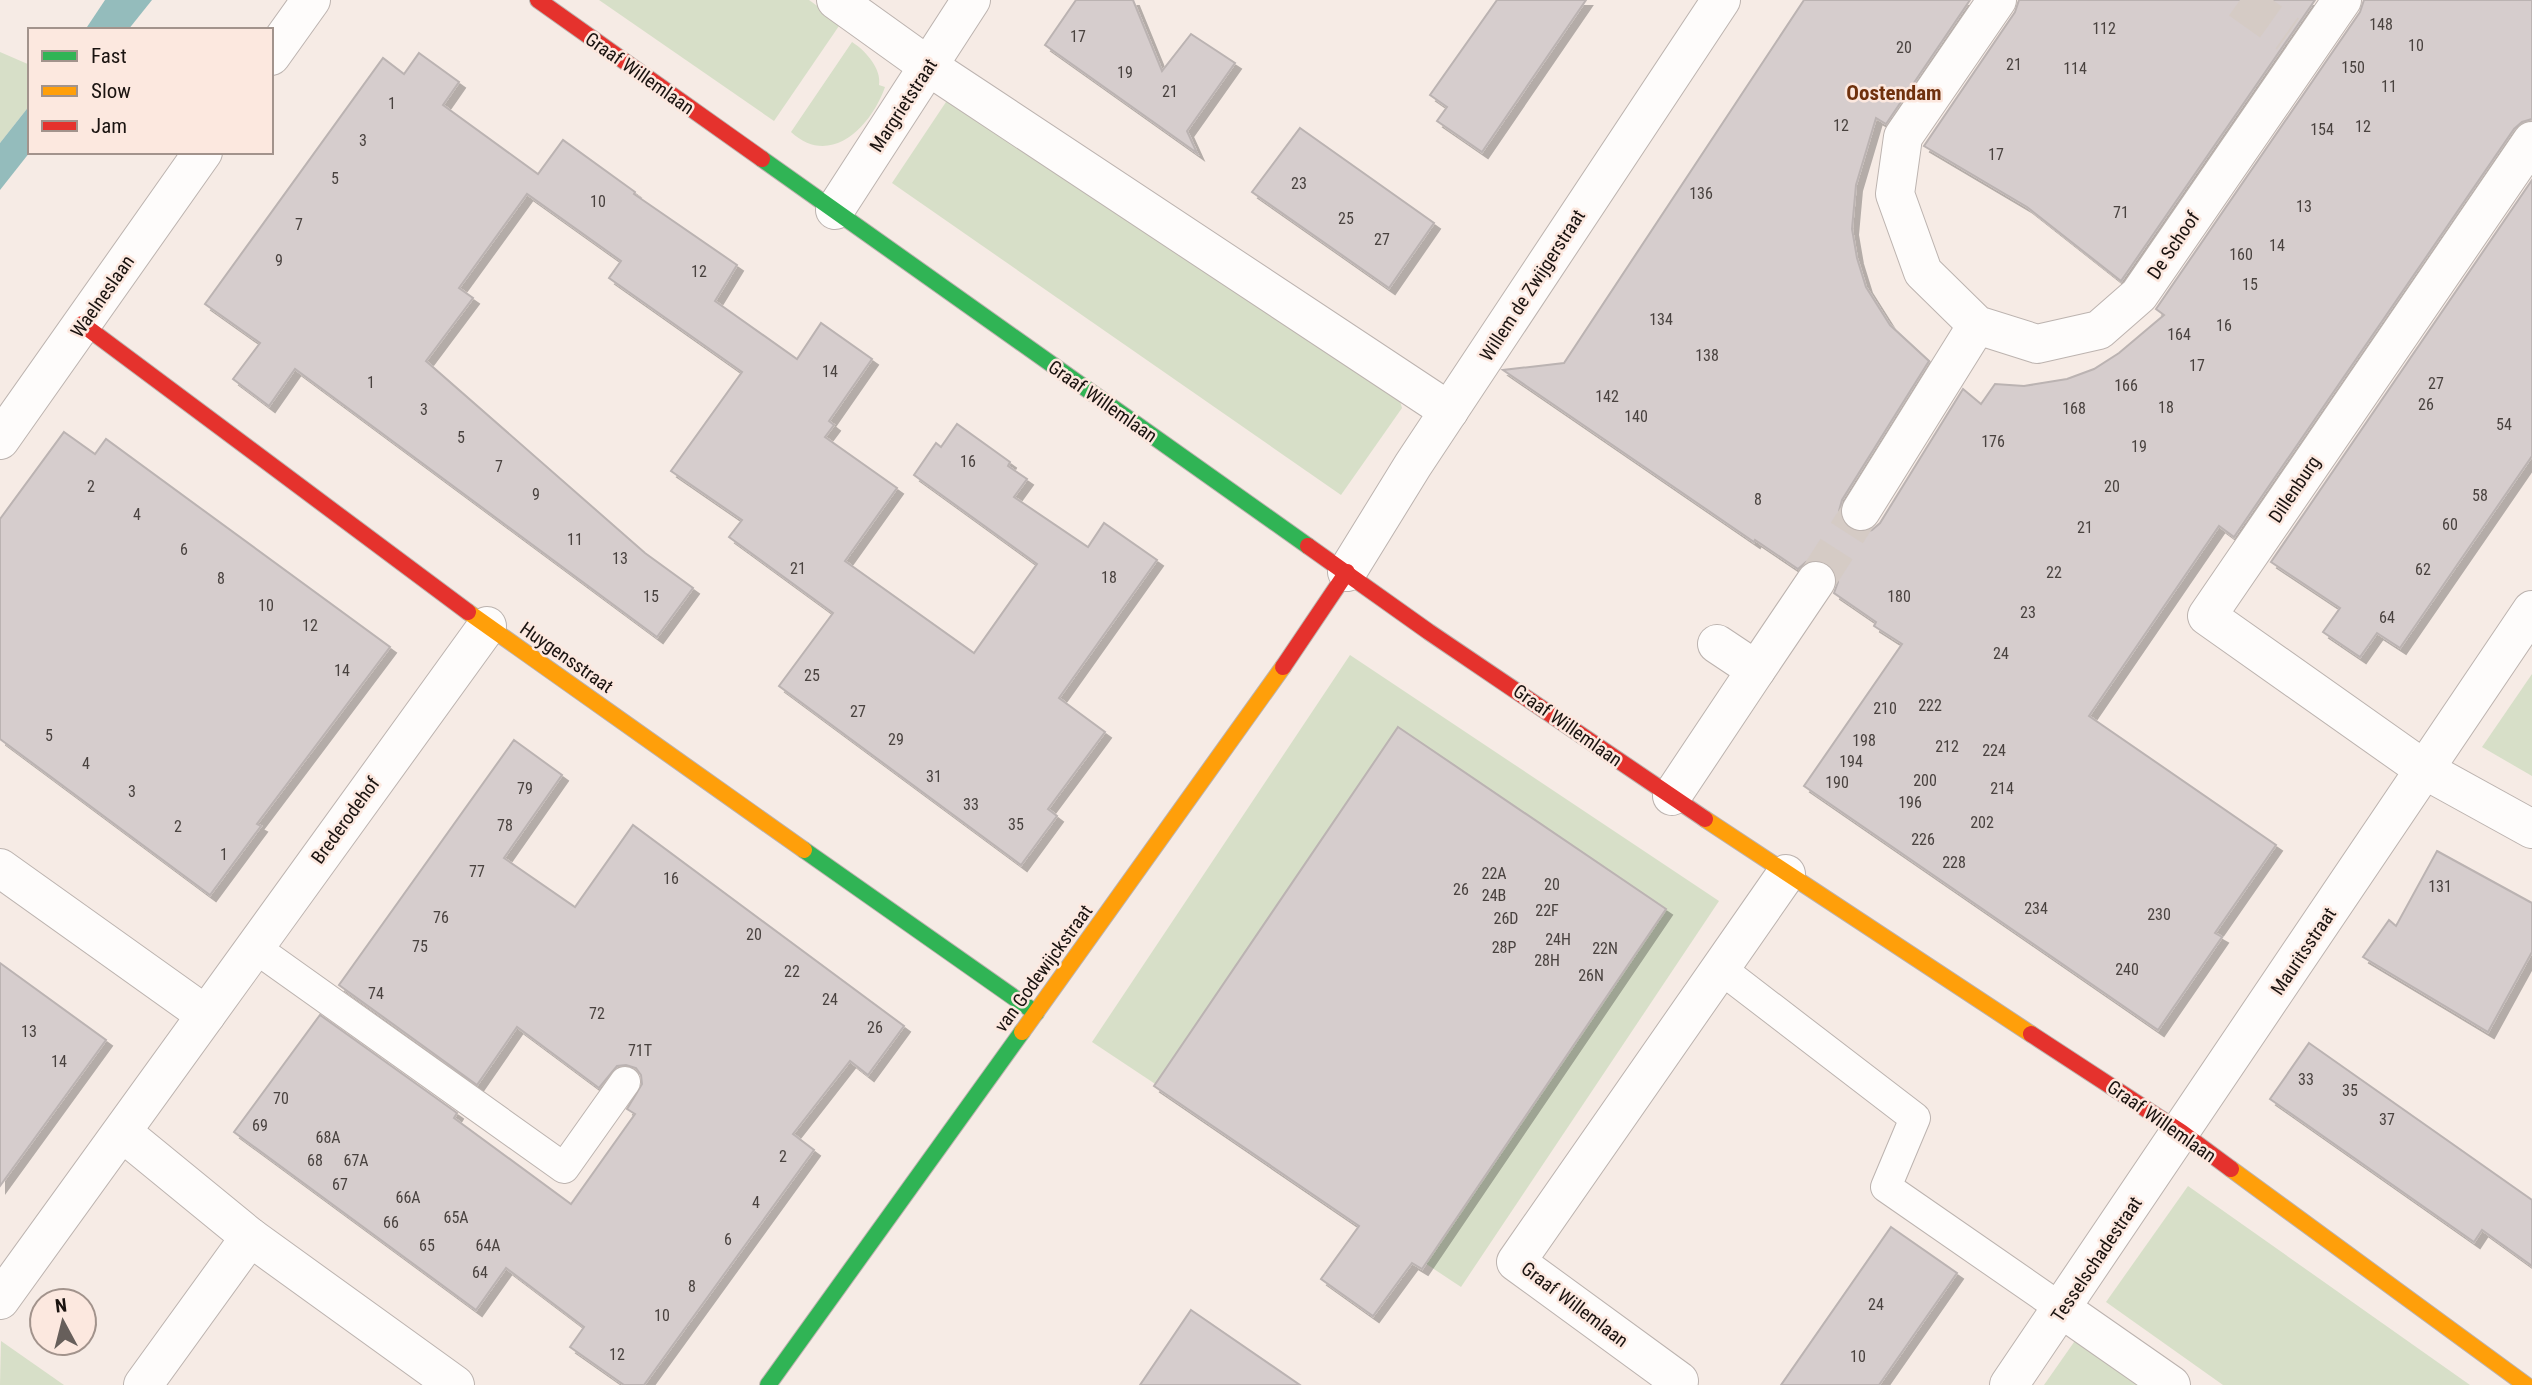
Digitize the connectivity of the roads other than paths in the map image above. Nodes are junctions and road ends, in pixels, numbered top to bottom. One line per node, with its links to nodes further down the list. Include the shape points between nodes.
1 (311, 0): 8 (street)
2 (538, 0): 12 (street, Graaf Willemlaan)
3 (836, 0): 9 (street)
4 (971, 0): 9 (street, Margrietstraat)
5 (1721, 0): 15 (street, Willem de Zwijgerstraat)
6 (1997, 0): 14 (street, De Schoof, via 1903,137 1895,194 1923,272)
7 (2342, 0): 14 (street, De Schoof, via 2298,41 2139,295 2099,330 2037,344)
8 (273, 53)
9 (928, 66): 12 (street, Margrietstraat); 15 (street)
10 (2532, 141): 24 (street, Dillenburg, via 2207,616)
11 (202, 154): 13 (street, Waelneslaan)
12 (835, 210): 18 (street, Graaf Willemlaan)
13 (82, 324): 16 (street, Waelneslaan); 21 (street, Huygensstraat)
14 (1977, 325): 17 (street)
15 (1449, 411): 18 (street, Willem de Zwijgerstraat)
16 (0, 440)
17 (1861, 511)
18 (1348, 572): 25 (street, Graaf Willemlaan); 31 (street, van Godewijckstraat)
19 (1815, 581): 23 (street)
20 (2532, 610): 24 (street, Mauritsstraat)
21 (487, 626): 29 (street, Brederodehof); 31 (street, Huygensstraat)
22 (1717, 644): 23 (street)
23 (1756, 670): 25 (street)
24 (2425, 770): 26 (street); 34 (street, Mauritsstraat)
25 (1672, 796): 28 (street, Graaf Willemlaan)
26 (2532, 829)
27 (0, 868): 32 (street)
28 (1786, 874): 30 (street, Graaf Willemlaan); 34 (street, Graaf Willemlaan)
29 (254, 947): 32 (street, Brederodehof); 33 (lane, via 565,1168)
30 (1721, 969): 38 (lane, via 1915,1118 1886,1187); 42 (street, Graaf Willemlaan, via 1516,1262 1679,1381)
31 (1035, 1013): 41 (street, van Godewijckstraat)
32 (205, 1015): 35 (street, Brederodehof)
33 (625, 1082)
34 (2181, 1132): 38 (street, Tesselschadestraat); 45 (street, Graaf Willemlaan)
35 (123, 1133): 36 (street); 37 (street, Brederodehof)
36 (250, 1237): 39 (street); 40 (street)
37 (0, 1300)
38 (2062, 1309): 43 (street, Tesselschadestraat); 44 (street)
39 (143, 1385)
40 (455, 1385)
41 (768, 1385)
42 (1676, 1385)
43 (2009, 1385)
44 (2171, 1385)
45 (2526, 1385)

